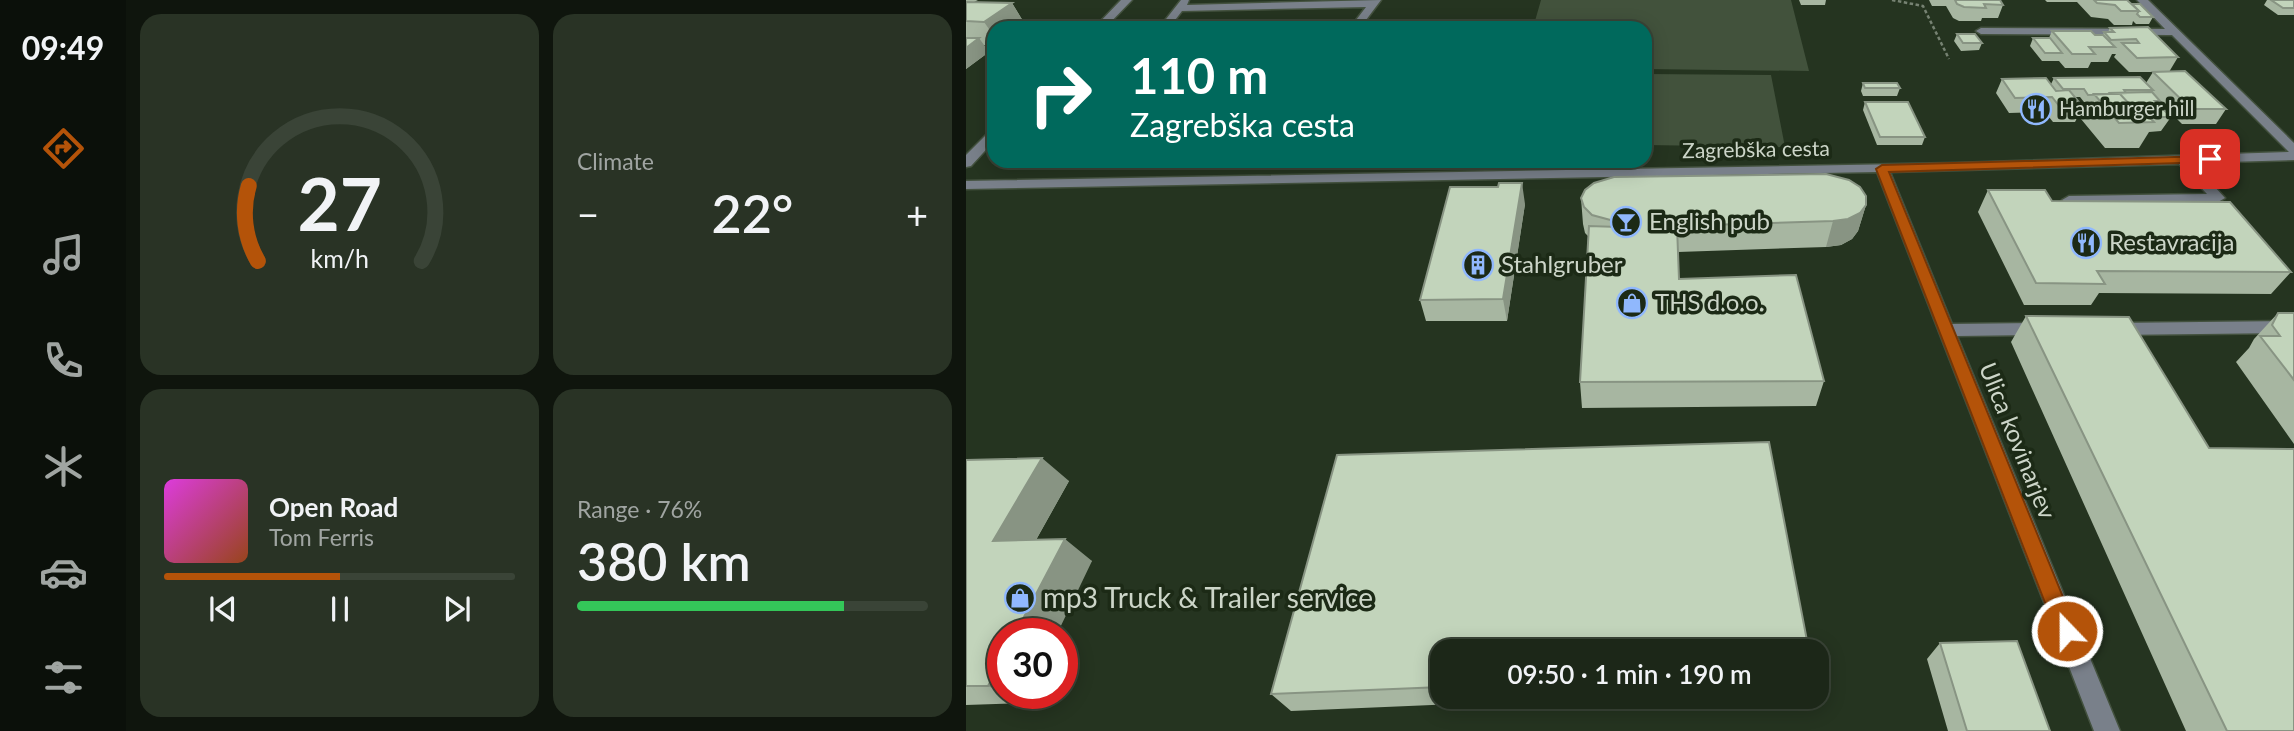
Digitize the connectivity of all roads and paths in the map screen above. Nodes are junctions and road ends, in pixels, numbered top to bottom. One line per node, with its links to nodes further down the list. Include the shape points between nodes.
1 (1127, 0): 6 (street)
2 (1892, 0): 11 (path, via 1923,6)
3 (2142, 0): 10 (street)
4 (1374, 2): 5 (street); 8 (street)
5 (1183, 4): 7 (street)
6 (1106, 21)
7 (1170, 21)
8 (1360, 21)
9 (1981, 31): 10 (street)
10 (2176, 32): 13 (street)
11 (1948, 59)
12 (987, 141): 16 (street)
13 (2294, 150)
14 (2294, 156): 15 (street, Zagrebška cesta)
15 (2183, 160): 17 (street, Zagrebška cesta); 19 (street, via 2218,198)
16 (966, 163)
17 (1882, 169): 18 (street, Zagrebška cesta); 23 (street, Ulica kovinarjev)
18 (966, 185)
19 (2069, 200)
20 (2294, 327): 22 (street)
21 (2059, 329): 23 (street)
22 (2100, 329)
23 (1946, 330): 24 (street, Ulica kovinarjev)
24 (2107, 731)

